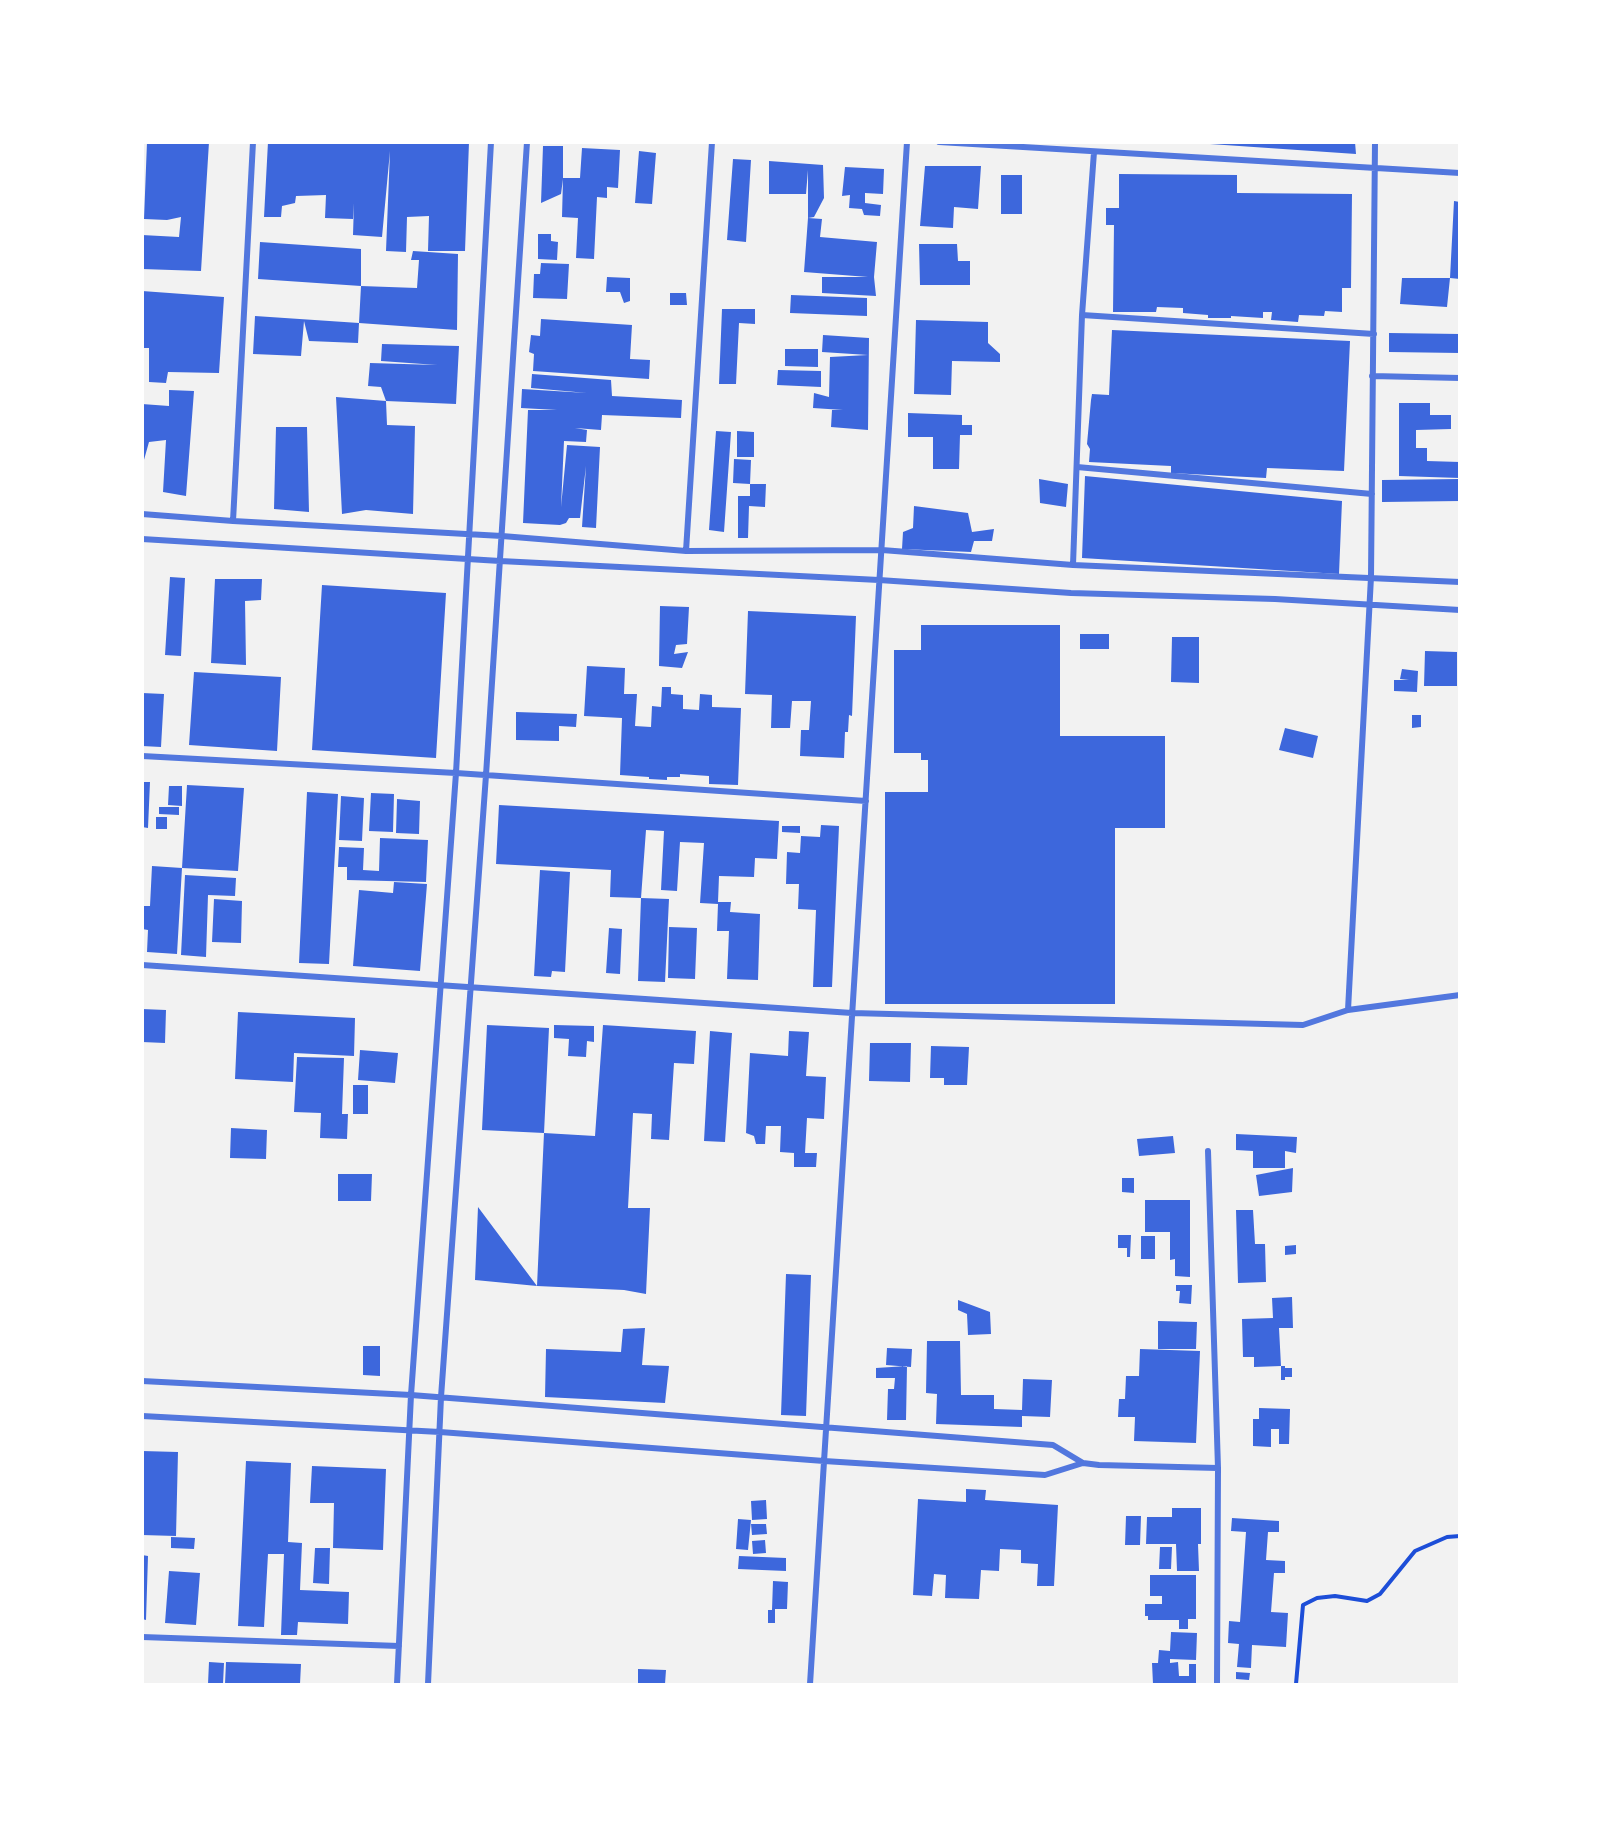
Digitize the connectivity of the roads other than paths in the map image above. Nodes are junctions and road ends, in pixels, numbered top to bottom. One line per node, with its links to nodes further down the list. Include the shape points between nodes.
1 (253, 142): 19 (street)
2 (491, 142): 20 (street)
3 (526, 142): 21 (street)
4 (712, 142): 24 (street)
5 (907, 142): 23 (street)
6 (939, 142): 8 (street)
7 (1375, 142): 10 (street)
8 (1021, 145): 9 (street)
9 (1094, 152): 10 (street); 12 (street)
10 (1376, 168): 11 (street); 13 (street)
11 (1460, 173)
12 (1082, 315): 13 (street); 16 (street)
13 (1374, 334): 14 (street)
14 (1372, 376): 15 (street); 17 (street)
15 (1460, 378)
16 (1077, 467): 17 (street); 27 (street)
17 (1372, 494): 28 (street)
18 (142, 514): 19 (street)
19 (233, 521): 20 (street)
20 (470, 534): 21 (street); 25 (street)
21 (502, 536): 24 (street); 26 (street)
22 (142, 539): 25 (street)
23 (882, 549): 24 (street); 27 (street); 29 (street)
24 (687, 551)
25 (469, 559): 26 (street); 34 (street)
26 (500, 561): 29 (street); 35 (street)
27 (1073, 565): 28 (street)
28 (1371, 577): 30 (street); 31 (street)
29 (879, 580): 31 (street, via 1071,593); 36 (street)
30 (1460, 582)
31 (1370, 604): 32 (street); 41 (street)
32 (1460, 610)
33 (142, 756): 34 (street)
34 (456, 773): 35 (street); 38 (street)
35 (486, 775): 36 (street); 39 (street)
36 (866, 801): 42 (street)
37 (142, 965): 38 (street)
38 (441, 987): 39 (street); 45 (street)
39 (470, 988): 42 (street); 46 (street)
40 (1460, 995): 41 (street)
41 (1348, 1010): 42 (street, via 1303,1025)
42 (852, 1013): 48 (street)
43 (1208, 1151): 53 (street)
44 (142, 1381): 45 (street)
45 (411, 1395): 46 (street); 49 (street)
46 (441, 1397): 48 (street); 50 (street)
47 (142, 1416): 49 (street)
48 (826, 1427): 51 (street); 52 (street, via 1053,1445)
49 (409, 1430): 50 (street); 55 (street)
50 (440, 1432): 51 (street); 57 (street)
51 (824, 1461): 52 (street, via 1045,1475); 58 (street)
52 (1083, 1463): 53 (street)
53 (1218, 1468): 59 (street)
54 (142, 1637): 55 (street)
55 (399, 1646): 56 (street)
56 (397, 1684)
57 (428, 1684)
58 (810, 1684)
59 (1217, 1684)

